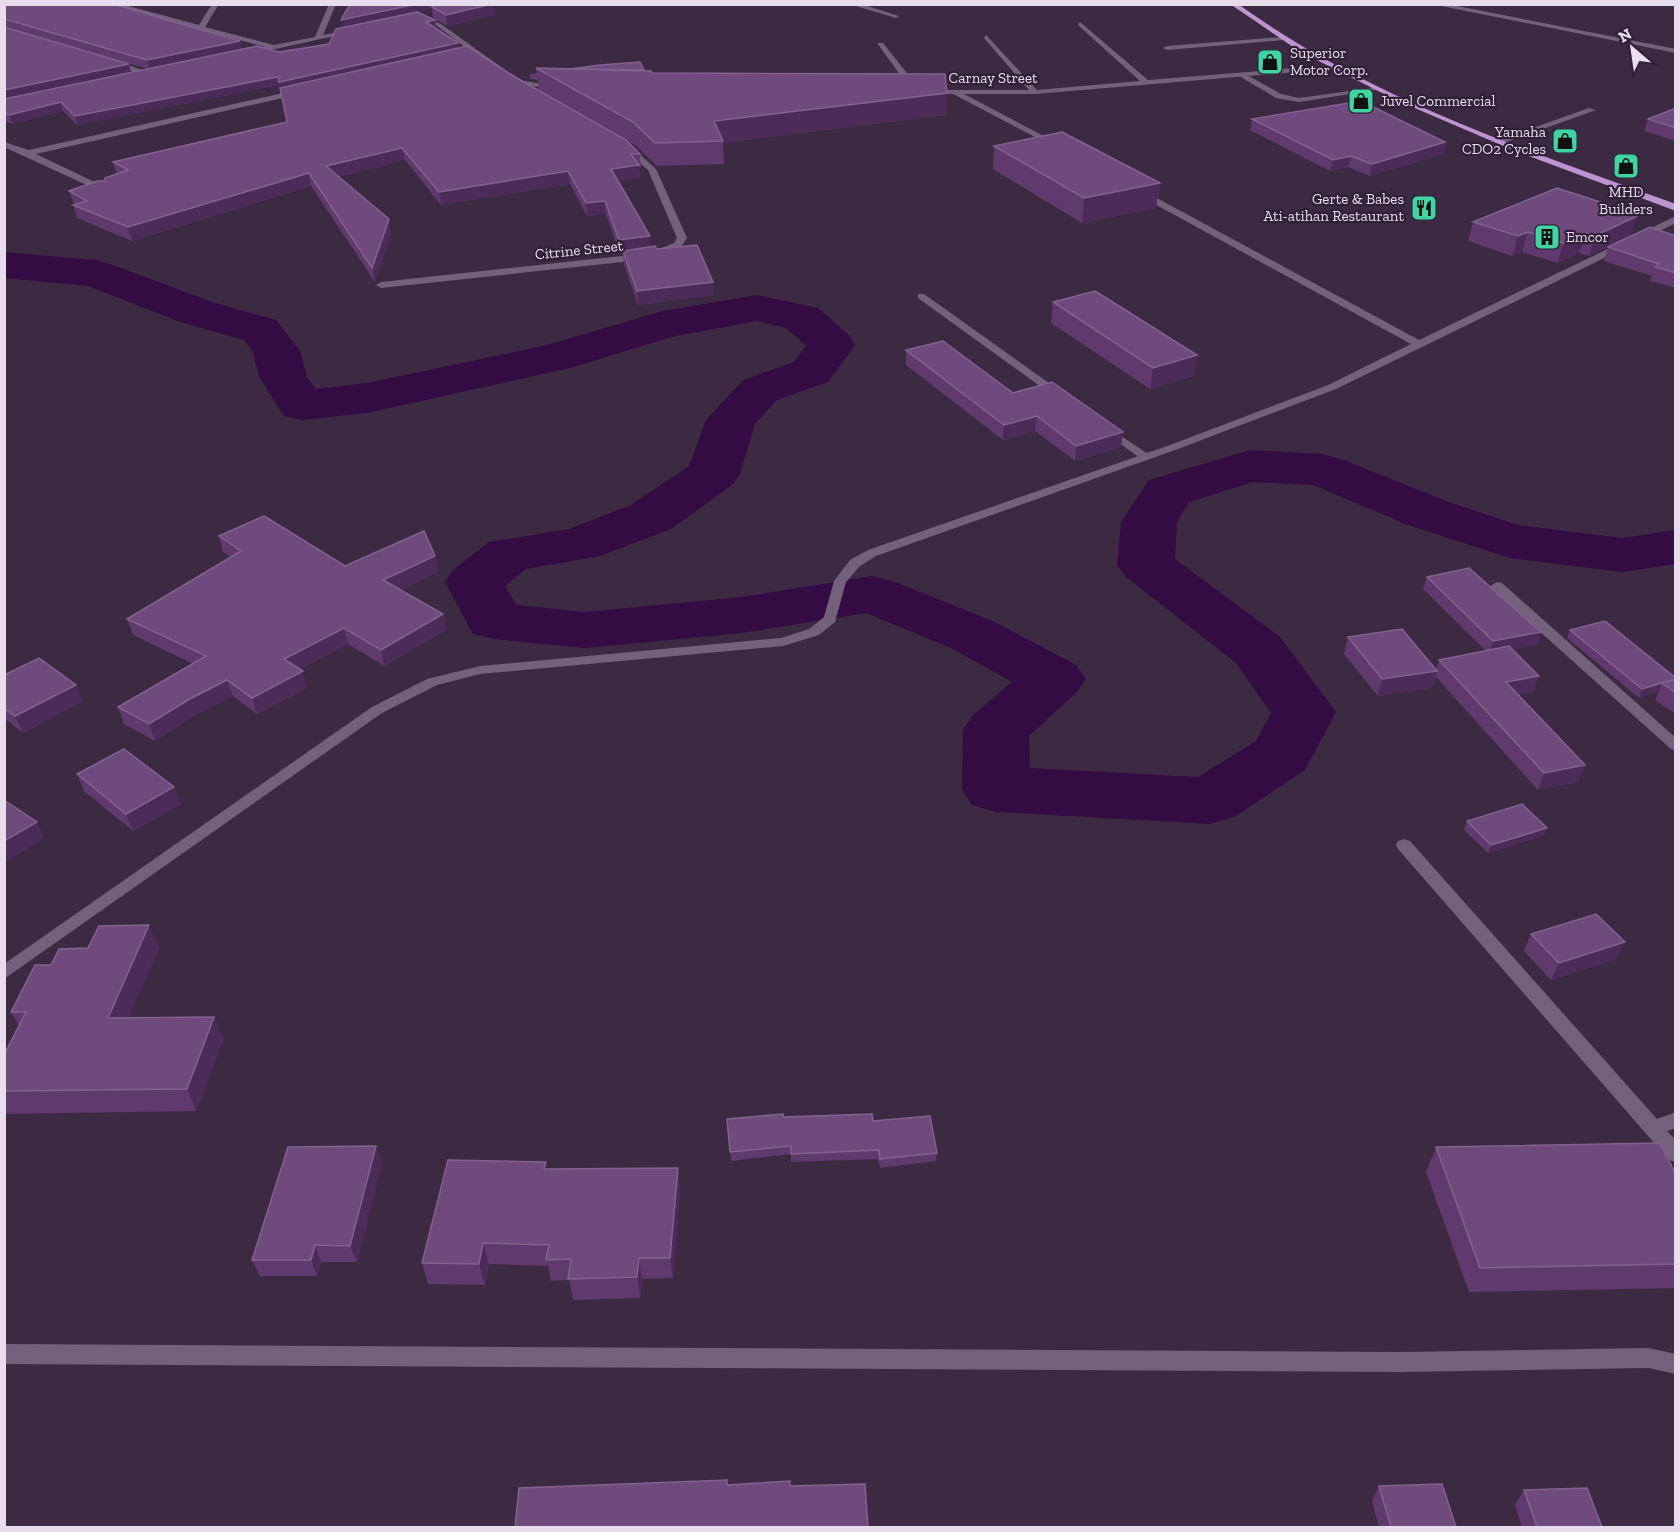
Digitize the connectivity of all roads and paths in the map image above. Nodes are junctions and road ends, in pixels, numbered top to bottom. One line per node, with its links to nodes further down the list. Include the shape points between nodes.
1 (216, 4): 12 (street)
2 (333, 4): 15 (street)
3 (852, 4): 8 (street)
4 (1233, 4): 16 (highway)
5 (1434, 4): 20 (street)
6 (111, 5): 12 (street)
7 (432, 14): 9 (street)
8 (896, 16)
9 (422, 17): 10 (street); 21 (street)
10 (411, 19)
11 (1080, 24): 31 (street)
12 (201, 28): 18 (street)
13 (364, 28): 15 (street)
14 (986, 37): 38 (street)
15 (318, 38): 18 (street)
16 (1282, 39): 19 (street); 25 (highway)
17 (880, 45): 36 (street)
18 (275, 48): 22 (street)
19 (1167, 48)
20 (1676, 51)
21 (476, 52): 23 (street); 30 (street)
22 (241, 55)
23 (465, 55)
24 (105, 61): 27 (street)
25 (1333, 67): 28 (street, Carnay Street); 34 (highway)
26 (162, 72): 27 (street)
27 (150, 74): 29 (street)
28 (1242, 74): 31 (street, Carnay Street); 34 (street, via 1286,99)
29 (128, 79)
30 (517, 82): 32 (street); 39 (street)
31 (1146, 82): 38 (street, Carnay Street)
32 (564, 87)
33 (309, 89): 45 (street)
34 (1378, 89): 41 (highway)
35 (905, 92): 36 (street, Carnay Street)
36 (917, 92): 37 (street, Carnay Street)
37 (954, 92): 38 (street, Carnay Street); 44 (street)
38 (1035, 92)
39 (536, 94)
40 (1592, 110): 41 (street)
41 (1498, 142): 48 (highway)
42 (618, 143): 50 (street, Citrine Street, via 631,149 652,169 682,238 678,245 651,256)
43 (4, 144): 45 (street)
44 (1058, 148)
45 (28, 153): 47 (street)
46 (1131, 187): 52 (street)
47 (104, 190)
48 (1676, 208)
49 (1676, 219): 52 (street)
50 (381, 285)
51 (921, 296): 53 (street)
52 (1418, 344): 55 (street, via 1332,387)
53 (1067, 400)
54 (1096, 421): 55 (street)
55 (1144, 456): 59 (street, via 872,553 855,563 840,581 830,619 814,632 783,642 480,669 432,682 377,710)
56 (1497, 586): 57 (street)
57 (1676, 746)
58 (1404, 845): 61 (street)
59 (4, 973)
60 (1676, 1120): 61 (street)
61 (1654, 1128): 62 (street)
62 (1676, 1154)
63 (4, 1354): 64 (street, via 1387,1362 1648,1358)
64 (1676, 1364)

